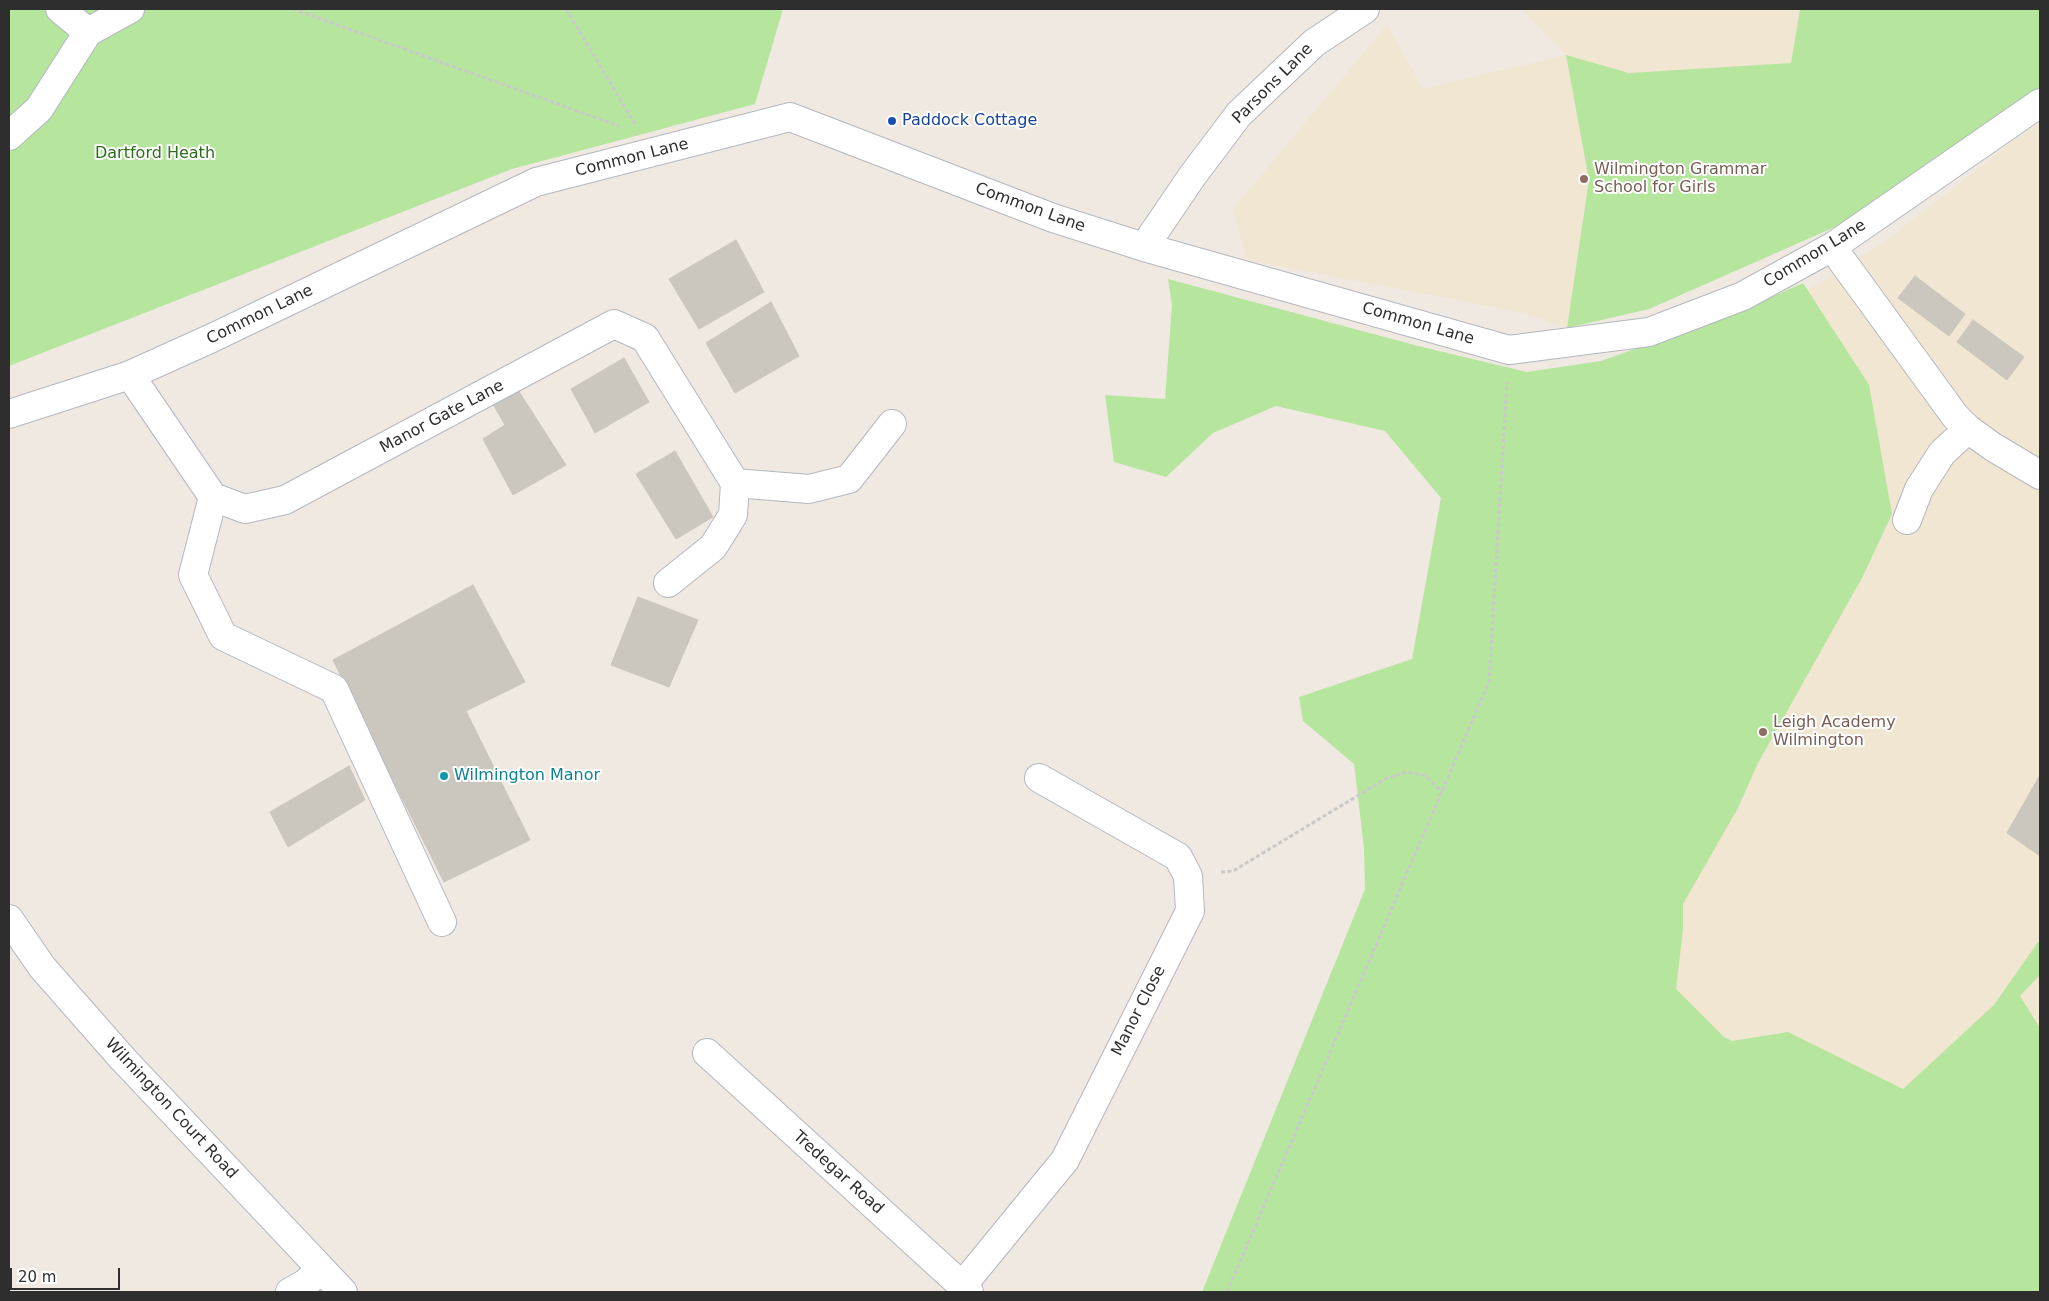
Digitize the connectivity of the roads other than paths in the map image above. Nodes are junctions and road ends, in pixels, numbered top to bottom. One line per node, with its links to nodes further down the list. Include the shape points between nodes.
1 (60, 9): 4 (street)
2 (130, 9): 4 (street)
3 (1365, 9): 7 (street, Parsons Lane, via 1314,43 1240,114)
4 (88, 32): 6 (street, via 39,109)
5 (2040, 103): 8 (street, Common Lane)
6 (9, 136)
7 (1144, 247): 8 (street, Common Lane, via 1509,350 1649,332 1744,296); 9 (street, Common Lane, via 1053,218 790,117 536,182)
8 (1832, 247): 12 (street, via 1955,416)
9 (130, 375): 10 (street, Common Lane); 15 (street)
10 (9, 414)
11 (892, 424): 14 (street, via 849,479 809,489)
12 (1968, 429): 13 (street); 16 (street, via 1942,453)
13 (2040, 475)
14 (735, 483): 15 (street, Manor Gate Lane, via 645,338 614,324 285,500 245,509); 17 (street, via 733,515 713,546)
15 (213, 496): 20 (street, via 193,575 223,636 334,689)
16 (1906, 520)
17 (668, 583)
18 (1039, 778): 23 (street, Manor Close, via 1178,857 1188,876 1190,911 1065,1160)
19 (9, 918): 22 (street, Wilmington Court Road, via 42,967 122,1058)
20 (442, 922)
21 (707, 1053): 23 (street, Tredegar Road)
22 (321, 1269): 24 (street); 25 (street, Wilmington Court Road)
23 (966, 1289)
24 (290, 1292)
25 (343, 1292)

